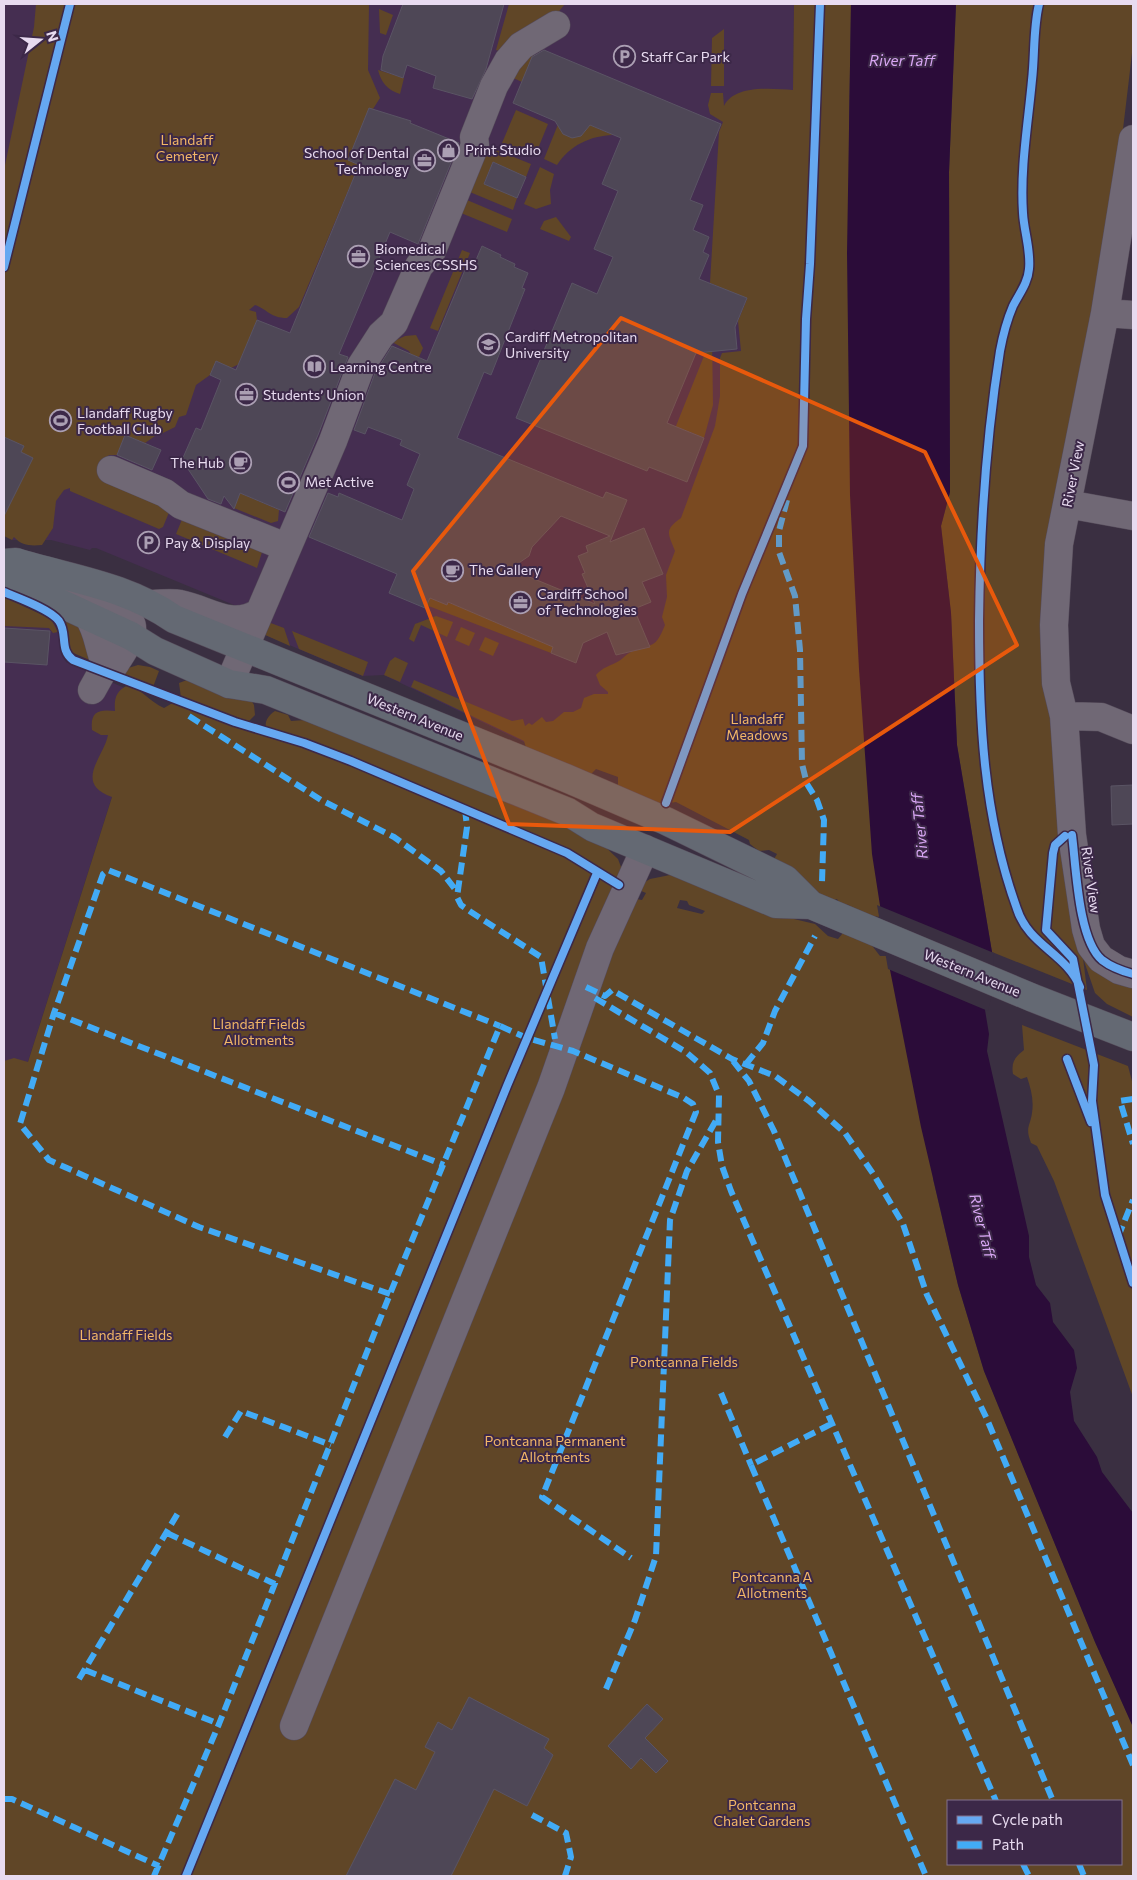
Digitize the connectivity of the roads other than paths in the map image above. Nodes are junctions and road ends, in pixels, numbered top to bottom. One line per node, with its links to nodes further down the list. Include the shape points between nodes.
1 (556, 25): 8 (street, via 521,46 503,68 431,254 419,266 394,323 361,366 334,441)
2 (1133, 139): 3 (street, River View)
3 (1105, 313): 4 (street); 6 (street, River View)
4 (1133, 315)
5 (111, 470): 8 (street)
6 (1068, 504): 7 (street); 20 (street, River View, via 1059,544 1054,625 1056,683)
7 (1133, 516)
8 (286, 550): 13 (street)
9 (4, 563): 11 (highway, Western Avenue, via 16,562)
10 (4, 572): 14 (highway, Western Avenue, via 12,581)
11 (58, 575): 12 (highway, Western Avenue, via 77,577); 15 (street, via 75,595 130,621)
12 (152, 604): 13 (street, via 179,603 230,620 247,619); 16 (highway, Western Avenue, via 174,619)
13 (258, 613): 16 (street)
14 (88, 616): 15 (highway, Western Avenue); 17 (street, via 98,633)
15 (131, 636): 17 (street, via 115,664); 18 (highway, Western Avenue, via 155,651)
16 (244, 648): 18 (street); 23 (highway, Western Avenue, via 666,821 785,879)
17 (106, 665): 19 (street)
18 (229, 684): 22 (highway, Western Avenue, via 266,690 568,812 592,827)
19 (92, 690)
20 (1064, 716): 21 (street, via 1101,717); 24 (street, River View, via 1072,834 1086,929 1091,946 1101,959)
21 (1133, 730)
22 (646, 849): 23 (highway, Western Avenue, via 776,904); 26 (street, via 602,942 551,1088)
23 (811, 906): 25 (highway, Western Avenue)
24 (1133, 974)
25 (1133, 1037)
26 (294, 1726)

